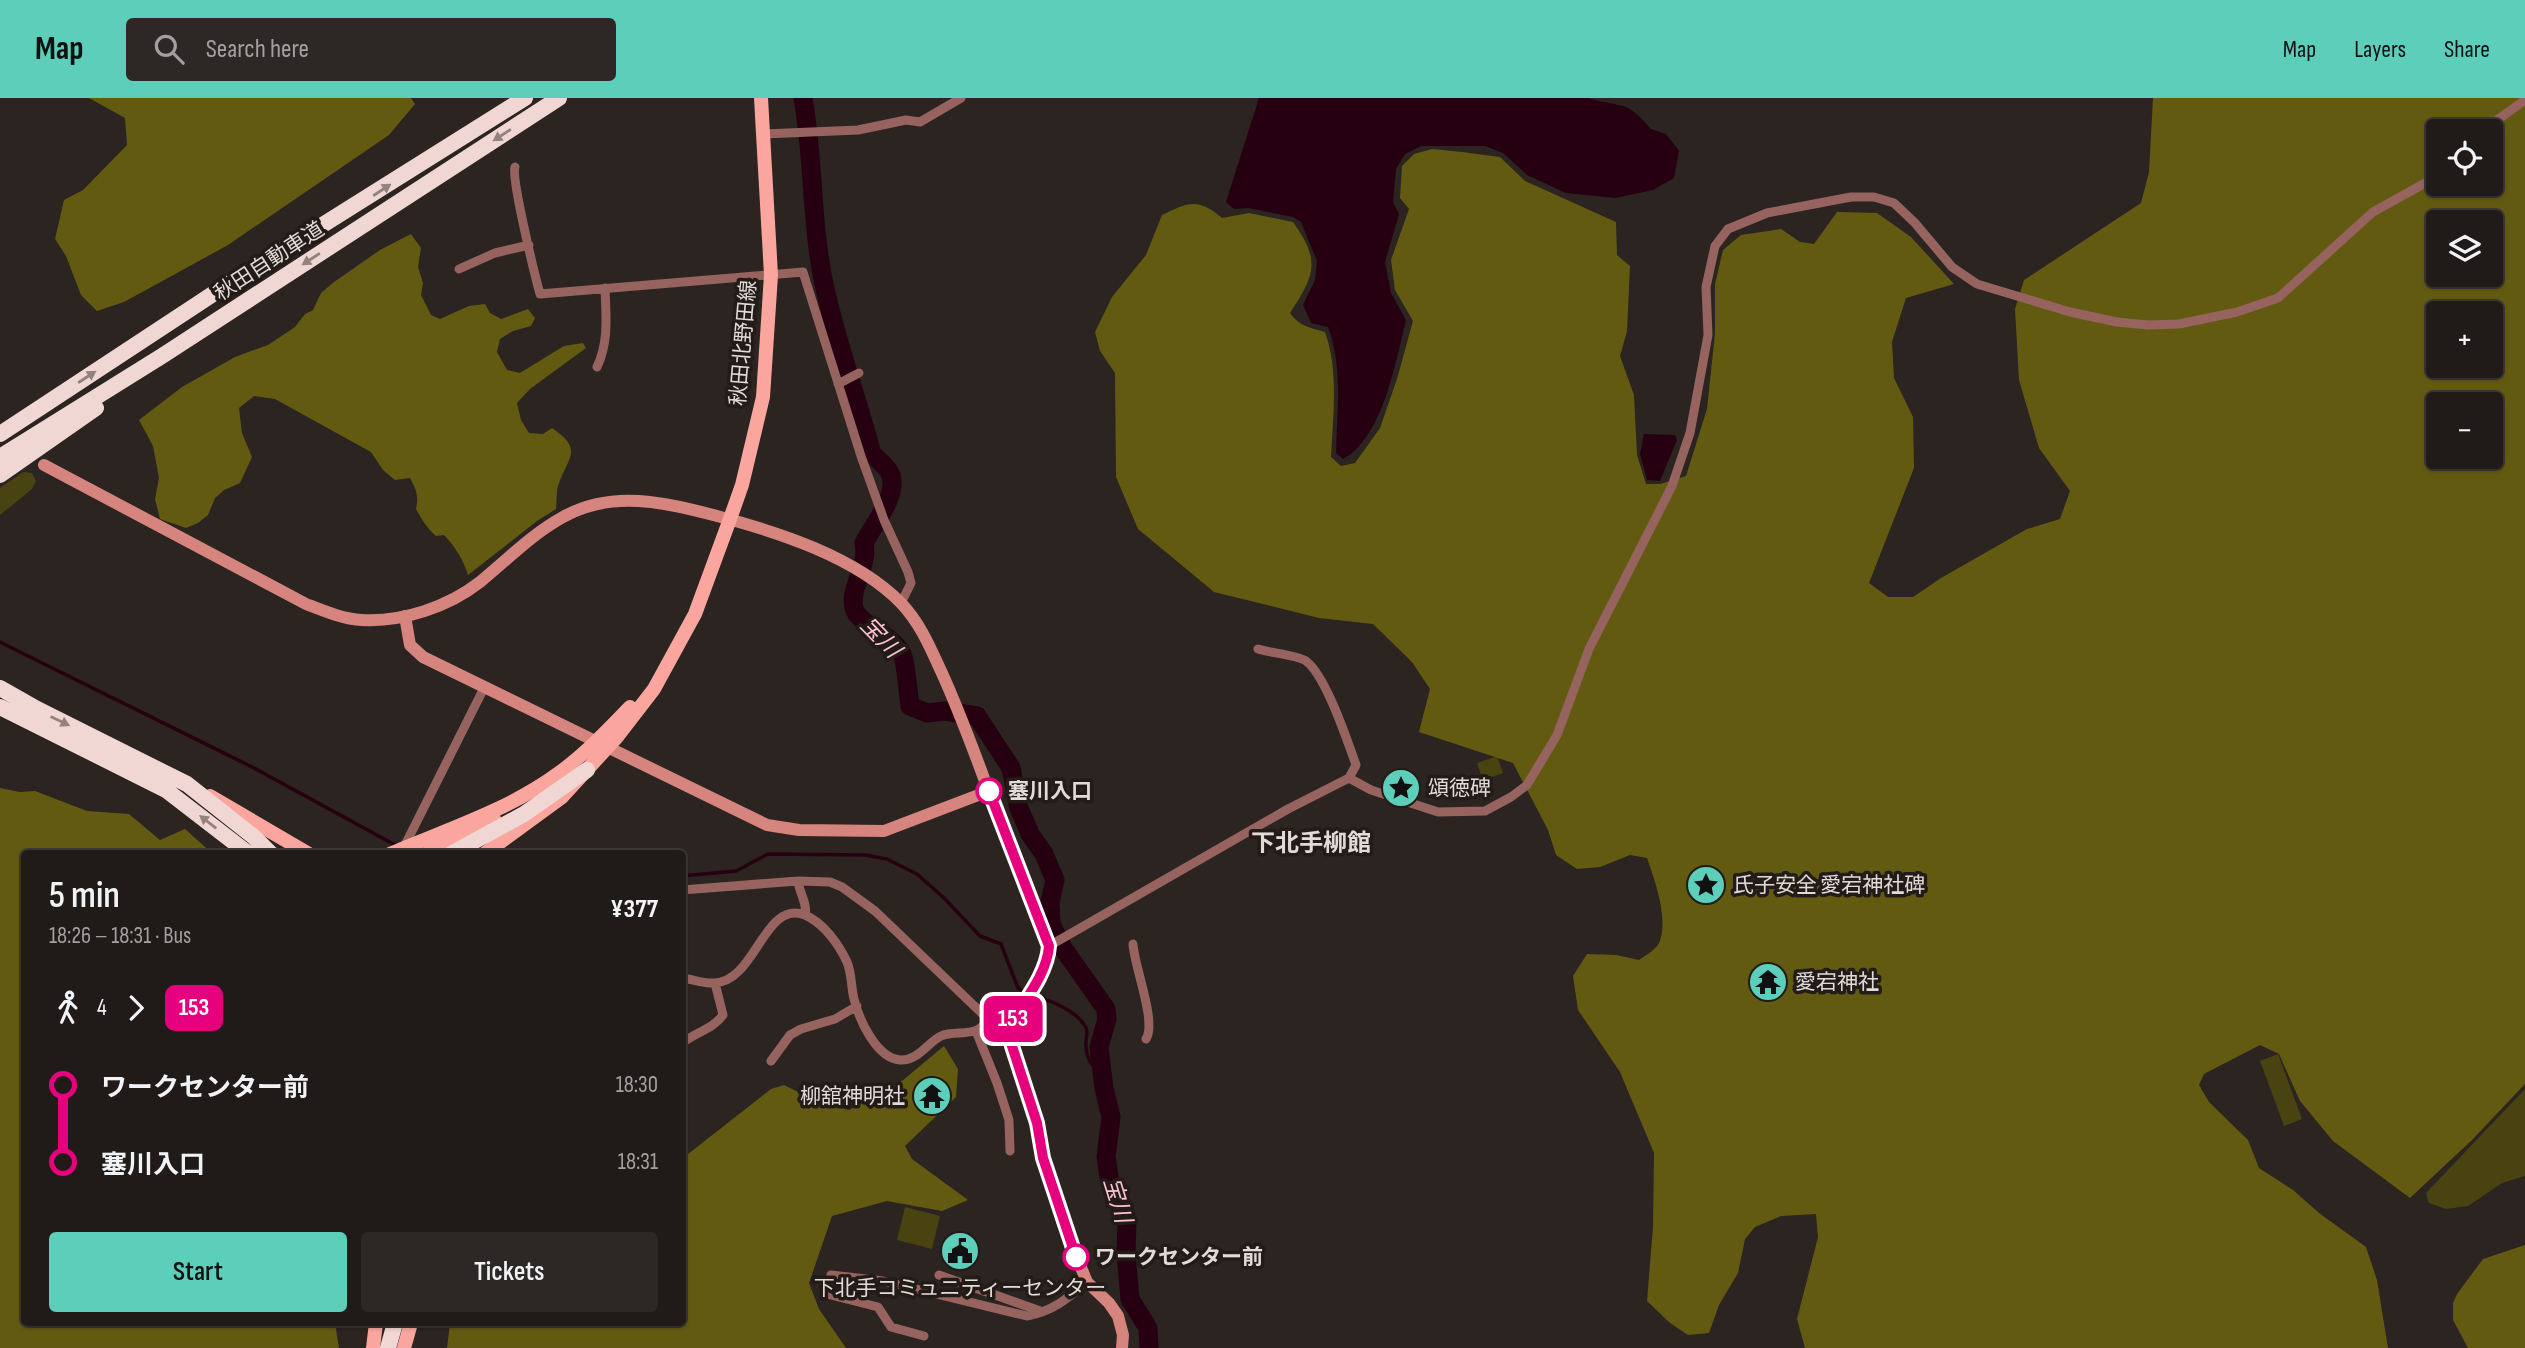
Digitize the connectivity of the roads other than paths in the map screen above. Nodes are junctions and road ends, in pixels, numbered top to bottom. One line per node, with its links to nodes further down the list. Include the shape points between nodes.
1 (525, 98): 18 (highway, 秋田自動車道, one-way to 1)
2 (559, 98): 14 (highway, 秋田自動車道, one-way to 14)
3 (761, 98): 7 (main road, 秋田北野田線)
4 (961, 98): 7 (street, via 920,122)
5 (2525, 100): 6 (street)
6 (2499, 119)
7 (764, 134): 12 (main road, 秋田北野田線)
8 (515, 167): 10 (street)
9 (2426, 183): 33 (street, via 2373,212 2278,298 2179,324 2117,322 1977,284 1952,267 1894,203 1874,197 1767,213 1728,229 1715,246 1706,287 1708,335 1690,433 1672,486 1589,649 1557,735 1527,785 1485,811 1438,812)
10 (529, 245): 11 (street, via 495,253); 13 (street, via 540,294)
11 (460, 269)
12 (771, 275): 13 (street); 17 (street, via 803,272); 24 (main road, 秋田北野田線, via 763,397)
13 (605, 288): 15 (street, via 607,331)
14 (162, 356): 21 (highway, 秋田自動車道); 23 (highway)
15 (597, 367)
16 (859, 373): 17 (street)
17 (838, 384): 25 (street, via 878,504 911,583)
18 (30, 415): 19 (highway); 20 (highway, 秋田自動車道)
19 (0, 425)
20 (0, 434)
21 (0, 457)
22 (44, 465): 26 (street, via 306,604 361,620)
23 (0, 475)
24 (730, 519): 25 (street, via 843,561); 26 (street, via 653,501 603,502 564,516 465,592); 31 (main road, 秋田北野田線, via 680,646 654,689)
25 (901, 603): 35 (street, via 922,630)
26 (405, 616): 29 (street, via 414,650)
27 (1258, 649): 33 (street, via 1305,660 1317,674 1356,765)
28 (0, 688): 34 (highway, one-way to 34)
29 (484, 688): 35 (street, via 767,825 884,831); 41 (street)
30 (0, 707): 37 (highway, one-way to 30, via 166,790)
31 (593, 753): 32 (main road, 秋田北野田線); 36 (main road); 40 (main road, via 534,790)
32 (587, 770): 36 (highway)
33 (1349, 778): 48 (street)
34 (187, 784): 38 (highway); 39 (main road)
35 (989, 791): 48 (street)
36 (479, 844): 42 (main road); 43 (highway)
37 (244, 850)
38 (267, 850)
39 (303, 850)
40 (400, 850)
41 (403, 850)
42 (448, 850)
43 (462, 850)
44 (798, 881): 45 (street); 46 (street); 52 (street, via 830,882 853,894)
45 (686, 890)
46 (804, 915): 50 (street, via 790,913 775,922 739,972); 51 (street, via 838,944 849,965)
47 (1133, 944): 55 (street, via 1145,996 1150,1033)
48 (1052, 945): 53 (street)
49 (686, 979): 50 (street)
50 (715, 984): 56 (street, via 723,1015)
51 (857, 1006): 54 (street, via 879,1048 901,1060 919,1054 941,1036); 57 (street, via 790,1035)
52 (990, 1021): 53 (street); 54 (street)
53 (1009, 1026): 60 (street, via 1063,1224)
54 (976, 1031): 58 (street, via 1009,1120)
55 (1146, 1039)
56 (686, 1040)
57 (771, 1061)
58 (1010, 1151)
59 (939, 1275): 61 (street)
60 (1087, 1282): 61 (street); 69 (street, via 1118,1316)
61 (1045, 1313): 65 (street, via 1027,1316 883,1281 831,1275 827,1294 878,1307 891,1327)
62 (376, 1326): 66 (main road)
63 (394, 1326): 67 (highway)
64 (410, 1326): 68 (main road)
65 (924, 1336)
66 (373, 1348)
67 (388, 1348)
68 (404, 1348)
69 (1122, 1348)

